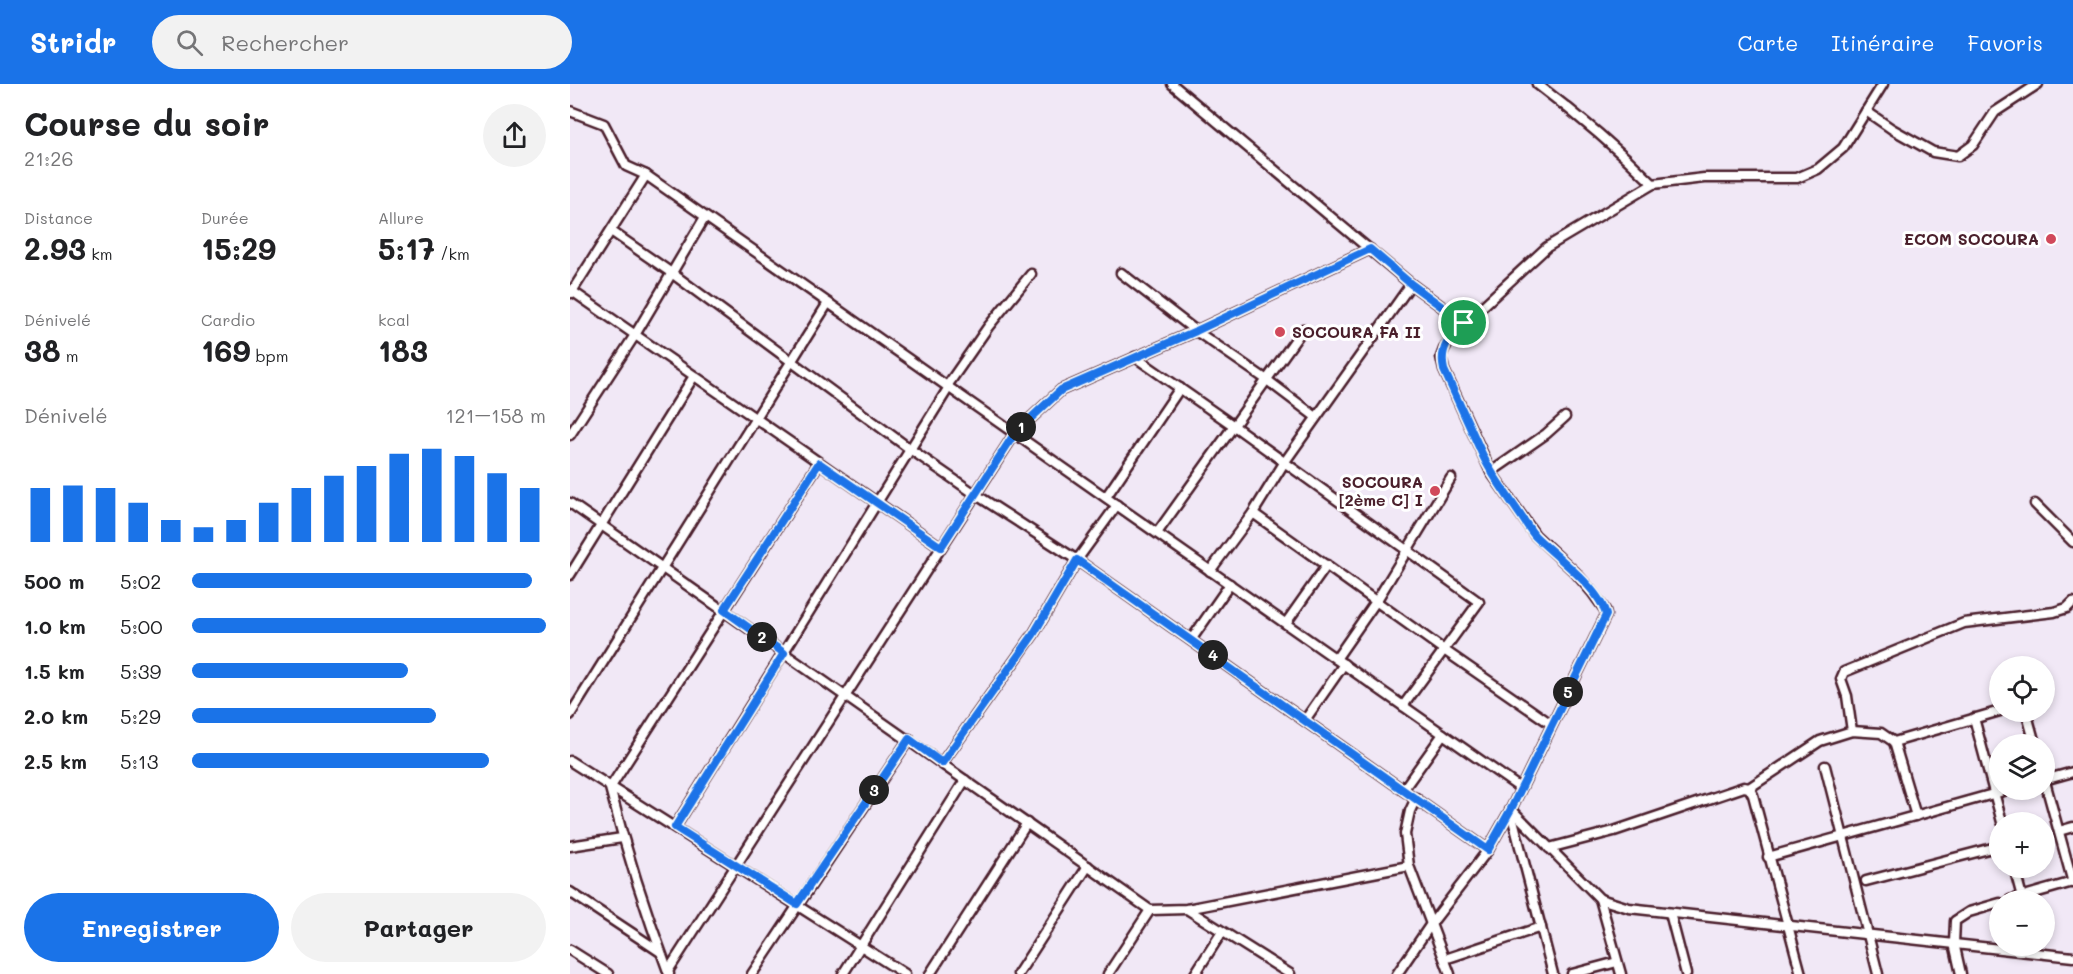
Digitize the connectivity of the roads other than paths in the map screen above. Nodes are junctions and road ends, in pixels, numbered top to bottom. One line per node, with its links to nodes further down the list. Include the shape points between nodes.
1 (1172, 84): 11 (street)
2 (1537, 84): 8 (street, via 1579,115)
3 (1883, 84): 6 (street)
4 (2038, 84): 6 (street, via 1995,112 1973,145 1958,156 1933,152)
5 (570, 111): 7 (street, via 604,124 626,166)
6 (1866, 111): 8 (street, via 1843,148 1818,169 1797,178 1704,178)
7 (646, 175): 9 (street); 10 (street)
8 (1653, 184): 18 (street, via 1547,247)
9 (705, 217): 13 (street); 17 (street)
10 (611, 231): 13 (street); 16 (street)
11 (1370, 249): 15 (street); 20 (street)
12 (1121, 273): 20 (street)
13 (673, 274): 21 (street); 23 (street)
14 (1031, 274): 26 (street, via 988,327)
15 (1411, 284): 18 (street); 28 (street)
16 (571, 293): 21 (street)
17 (828, 303): 23 (street); 26 (street)
18 (1464, 323): 37 (street, via 1449,339 1441,357)
19 (1303, 329): 25 (street)
20 (1196, 331): 22 (street); 25 (street)
21 (635, 335): 24 (street); 33 (street)
22 (1135, 357): 27 (street); 32 (street, via 1061,390)
23 (791, 362): 30 (street); 34 (street)
24 (694, 376): 30 (street); 46 (street)
25 (1267, 380): 28 (street); 31 (street)
26 (948, 387): 32 (street); 34 (street)
27 (1180, 388): 31 (street); 40 (street)
28 (1316, 417): 36 (street)
29 (1565, 417): 37 (street)
30 (756, 418): 35 (street); 53 (street)
31 (1234, 426): 36 (street); 47 (street)
32 (1015, 433): 39 (street); 40 (street)
33 (570, 435)
34 (910, 448): 39 (street); 42 (street)
35 (819, 463): 42 (street); 59 (street)
36 (1284, 463): 45 (street); 50 (street)
37 (1491, 472): 71 (street, via 1535,535 1575,572 1605,610 1605,619)
38 (1450, 478): 50 (street)
39 (975, 494): 49 (street); 51 (street)
40 (1106, 497): 44 (street)
41 (570, 503): 46 (street)
42 (877, 503): 49 (street); 63 (street)
43 (2035, 504): 48 (street)
44 (1117, 505): 47 (street); 51 (street)
45 (1253, 513): 52 (street); 54 (street)
46 (601, 525): 53 (street); 55 (street)
47 (1157, 533): 54 (street)
48 (2073, 542)
49 (941, 547): 65 (street)
50 (1407, 551): 57 (street); 62 (street, via 1479,602)
51 (1077, 560): 61 (street); 77 (street, via 1033,635)
52 (1327, 565): 57 (street); 60 (street)
53 (662, 567): 59 (street); 68 (street)
54 (1210, 570): 56 (street)
55 (570, 575)
56 (1230, 584): 60 (street); 61 (street)
57 (1377, 600): 62 (street); 64 (street)
58 (2073, 603): 72 (street, via 2054,612 1964,623 1844,672 1841,679)
59 (724, 610): 63 (street); 83 (street)
60 (1286, 623): 64 (street)
61 (1191, 640): 70 (street)
62 (1444, 650): 66 (street); 71 (street)
63 (784, 653): 65 (street); 93 (street)
64 (1340, 662): 66 (street); 70 (street)
65 (845, 696): 74 (street); 103 (street)
66 (1404, 706): 73 (street)
67 (1989, 714): 69 (street)
68 (570, 715)
69 (1974, 718): 75 (street); 80 (street)
70 (1305, 720): 86 (street)
71 (1551, 724): 84 (street)
72 (1852, 731): 75 (street, via 1881,733); 85 (street, via 1820,741)
73 (1443, 734): 84 (street); 86 (street)
74 (909, 739): 77 (street); 111 (street)
75 (1894, 742): 91 (street)
76 (570, 761): 83 (street)
77 (942, 763): 82 (street)
78 (1825, 766): 96 (street)
79 (2073, 772): 81 (street)
80 (1989, 775)
81 (2055, 776)
82 (965, 780): 92 (street); 122 (street)
83 (610, 788): 93 (street); 97 (street)
84 (1520, 788): 90 (street)
85 (1749, 788): 99 (street); 102 (street)
86 (1403, 789): 88 (street)
87 (1989, 795): 91 (street)
88 (1416, 798): 101 (street); 105 (street, via 1405,834)
89 (2051, 800): 95 (street)
90 (1511, 809): 99 (street); 101 (street); 118 (street)
91 (1916, 816): 96 (street)
92 (1027, 823): 104 (street); 134 (street)
93 (675, 827): 103 (street)
94 (2073, 827): 95 (street)
95 (2059, 831): 107 (street)
96 (1843, 836): 102 (street); 120 (street)
97 (622, 838): 98 (street); 124 (street)
98 (570, 846)
99 (1549, 848): 110 (street)
100 (1989, 849): 106 (street)
101 (1488, 850): 116 (street)
102 (1768, 857): 117 (street)
103 (736, 865): 111 (street); 128 (street)
104 (1088, 866): 114 (street); 135 (street)
105 (1409, 866): 113 (street); 116 (street)
106 (1866, 881)
107 (2073, 882): 108 (street)
108 (2046, 890)
109 (570, 892): 124 (street)
110 (1600, 899): 115 (street, via 1629,908); 127 (street)
111 (797, 904): 122 (street); 131 (street)
112 (1989, 906): 121 (street, via 1954,921)
113 (1187, 909): 114 (street); 119 (street)
114 (1150, 910): 136 (street)
115 (1670, 913): 117 (street); 143 (street)
116 (1431, 924): 126 (street); 138 (street)
117 (1787, 924): 120 (street); 144 (street)
118 (1540, 927): 126 (street); 140 (street)
119 (1222, 932): 129 (street); 137 (street)
120 (1868, 933): 121 (street); 145 (street)
121 (1954, 943): 125 (street); 146 (street)
122 (862, 946): 132 (street); 133 (street)
123 (570, 950): 130 (street)
124 (659, 951): 128 (street)
125 (2073, 957)
126 (1444, 959): 139 (street)
127 (1617, 962): 141 (street); 142 (street)
128 (669, 973)
129 (1286, 973)
130 (608, 974)
131 (752, 974)
132 (843, 974)
133 (905, 974)
134 (930, 974)
135 (1018, 974)
136 (1108, 974)
137 (1195, 974)
138 (1397, 974)
139 (1450, 974)
140 (1553, 974)
141 (1572, 974)
142 (1621, 974)
143 (1686, 974)
144 (1800, 974)
145 (1878, 974)
146 (1961, 974)

